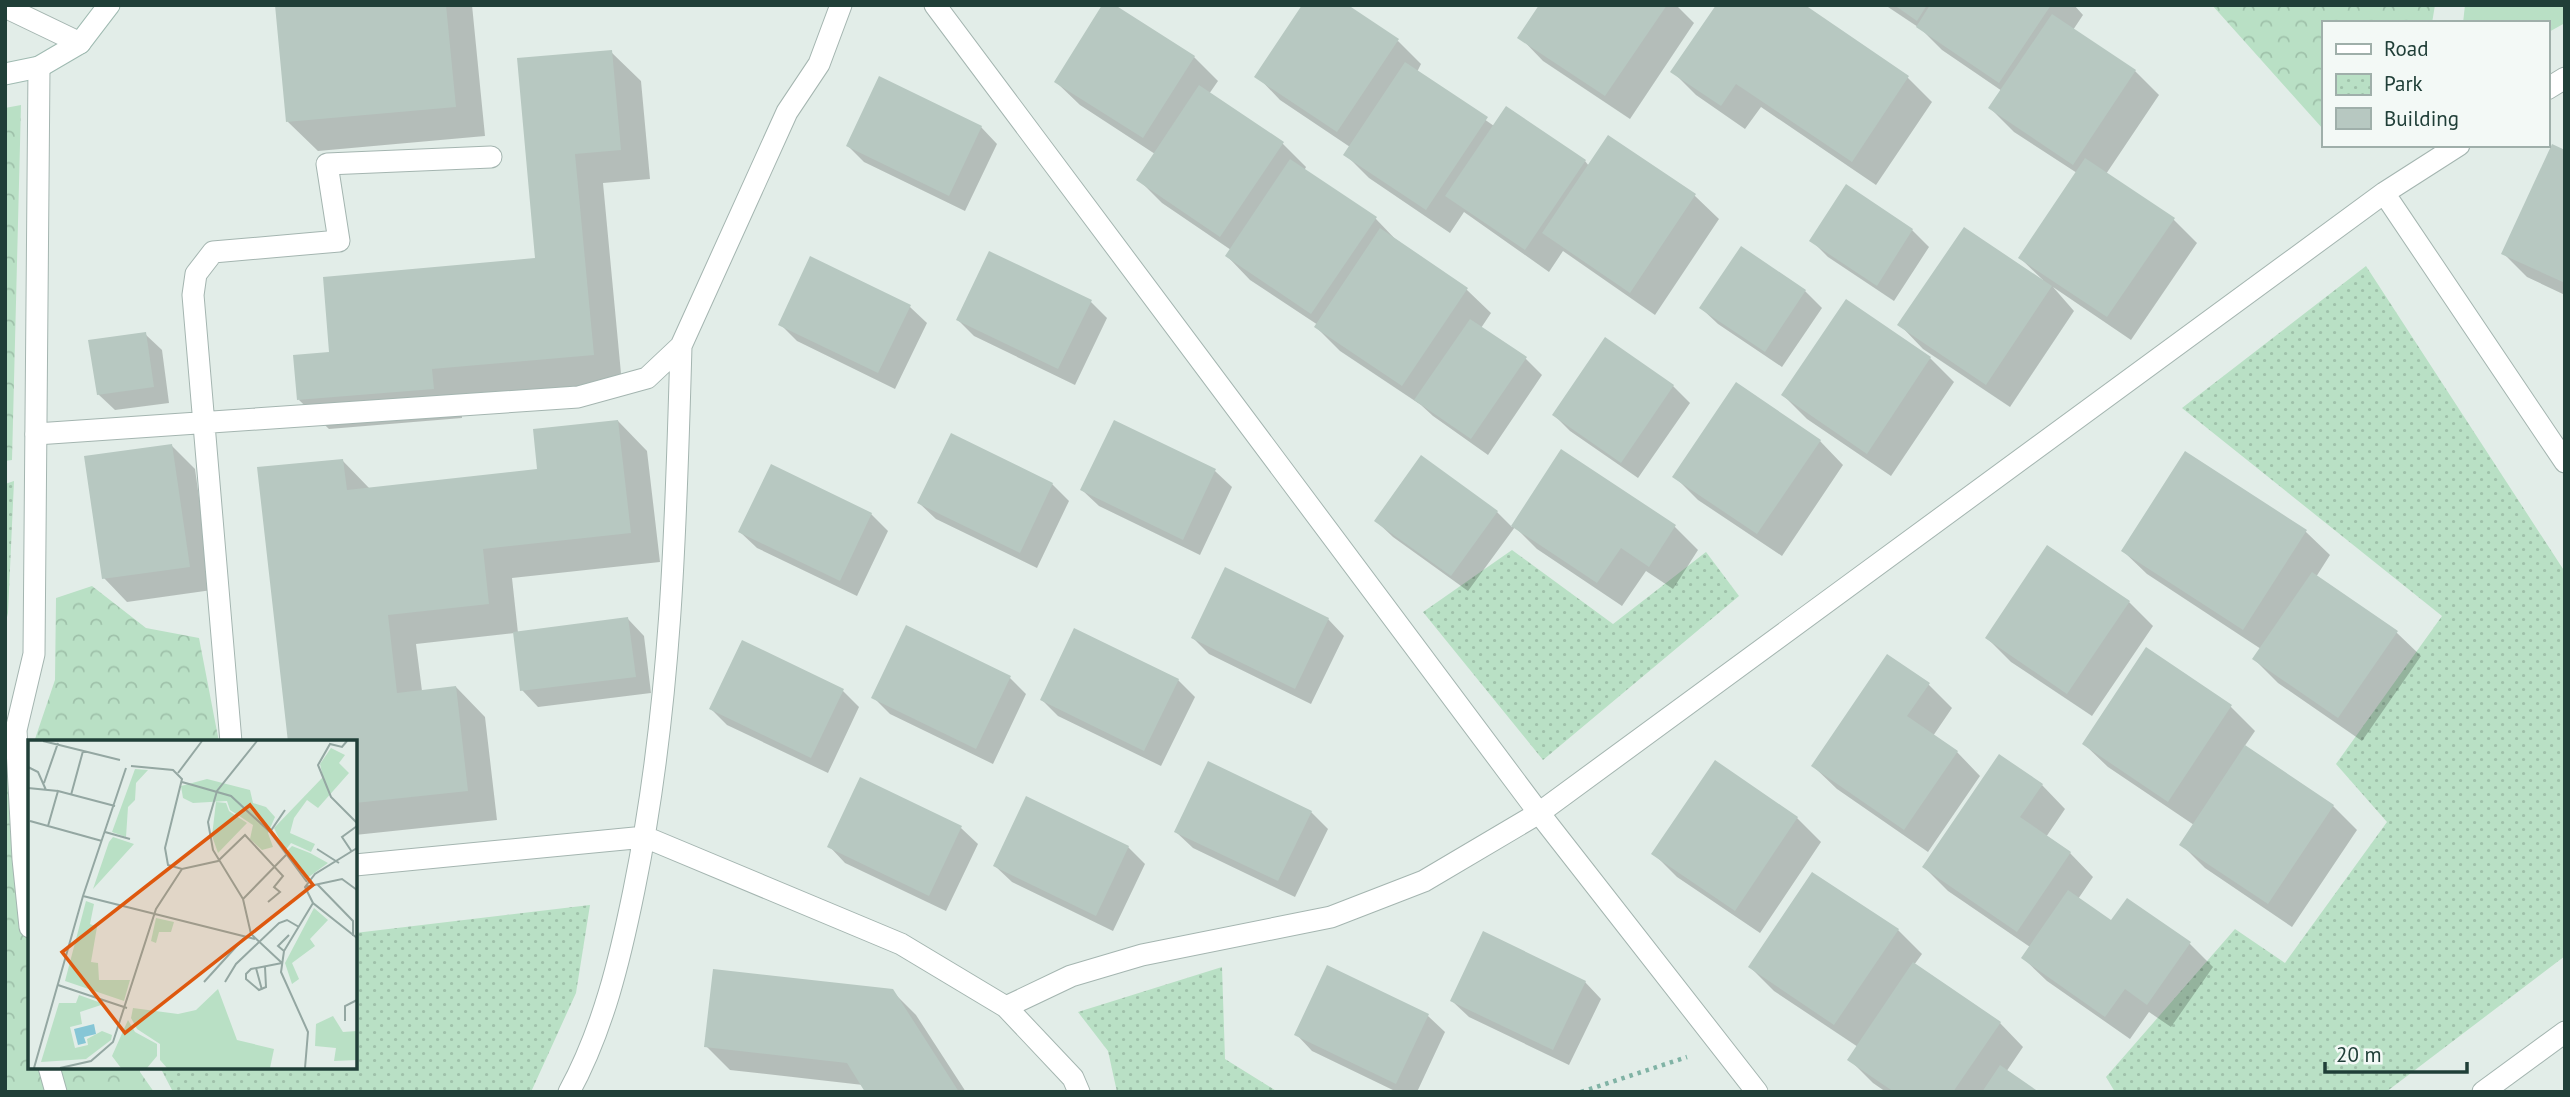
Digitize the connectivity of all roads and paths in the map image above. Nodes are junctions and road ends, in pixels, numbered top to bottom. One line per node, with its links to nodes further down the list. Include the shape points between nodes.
1 (109, 5): 5 (street)
2 (841, 5): 13 (street, via 819,64 787,112)
3 (935, 5): 19 (street)
4 (5, 7): 5 (street)
5 (80, 43): 6 (street)
6 (39, 67): 7 (street); 15 (street)
7 (5, 74)
8 (2565, 78): 9 (street)
9 (2549, 88)
10 (2456, 147): 12 (street)
11 (491, 158): 14 (street, via 327,164 339,241 213,252 196,274 193,295)
12 (2384, 192): 16 (street); 19 (street)
13 (681, 345): 14 (street, via 646,378 578,397); 20 (street, via 676,532 661,733)
14 (204, 422): 15 (street); 18 (street)
15 (36, 434): 17 (street, via 34,654)
16 (2565, 462)
17 (11, 736): 22 (street)
18 (230, 740)
19 (1539, 813): 23 (street, via 1424,881 1332,917 1142,955 1072,976); 25 (street)
20 (645, 837): 21 (street); 23 (street, via 901,944); 28 (street, via 620,960 584,1063)
21 (357, 865)
22 (28, 907)
23 (1006, 1007): 29 (street, via 1073,1078)
24 (2565, 1032): 32 (street)
25 (1721, 1046): 30 (path); 31 (street)
26 (50, 1069): 27 (street)
27 (56, 1092)
28 (569, 1092)
29 (1079, 1092)
30 (1581, 1092)
31 (1757, 1092)
32 (2483, 1092)

